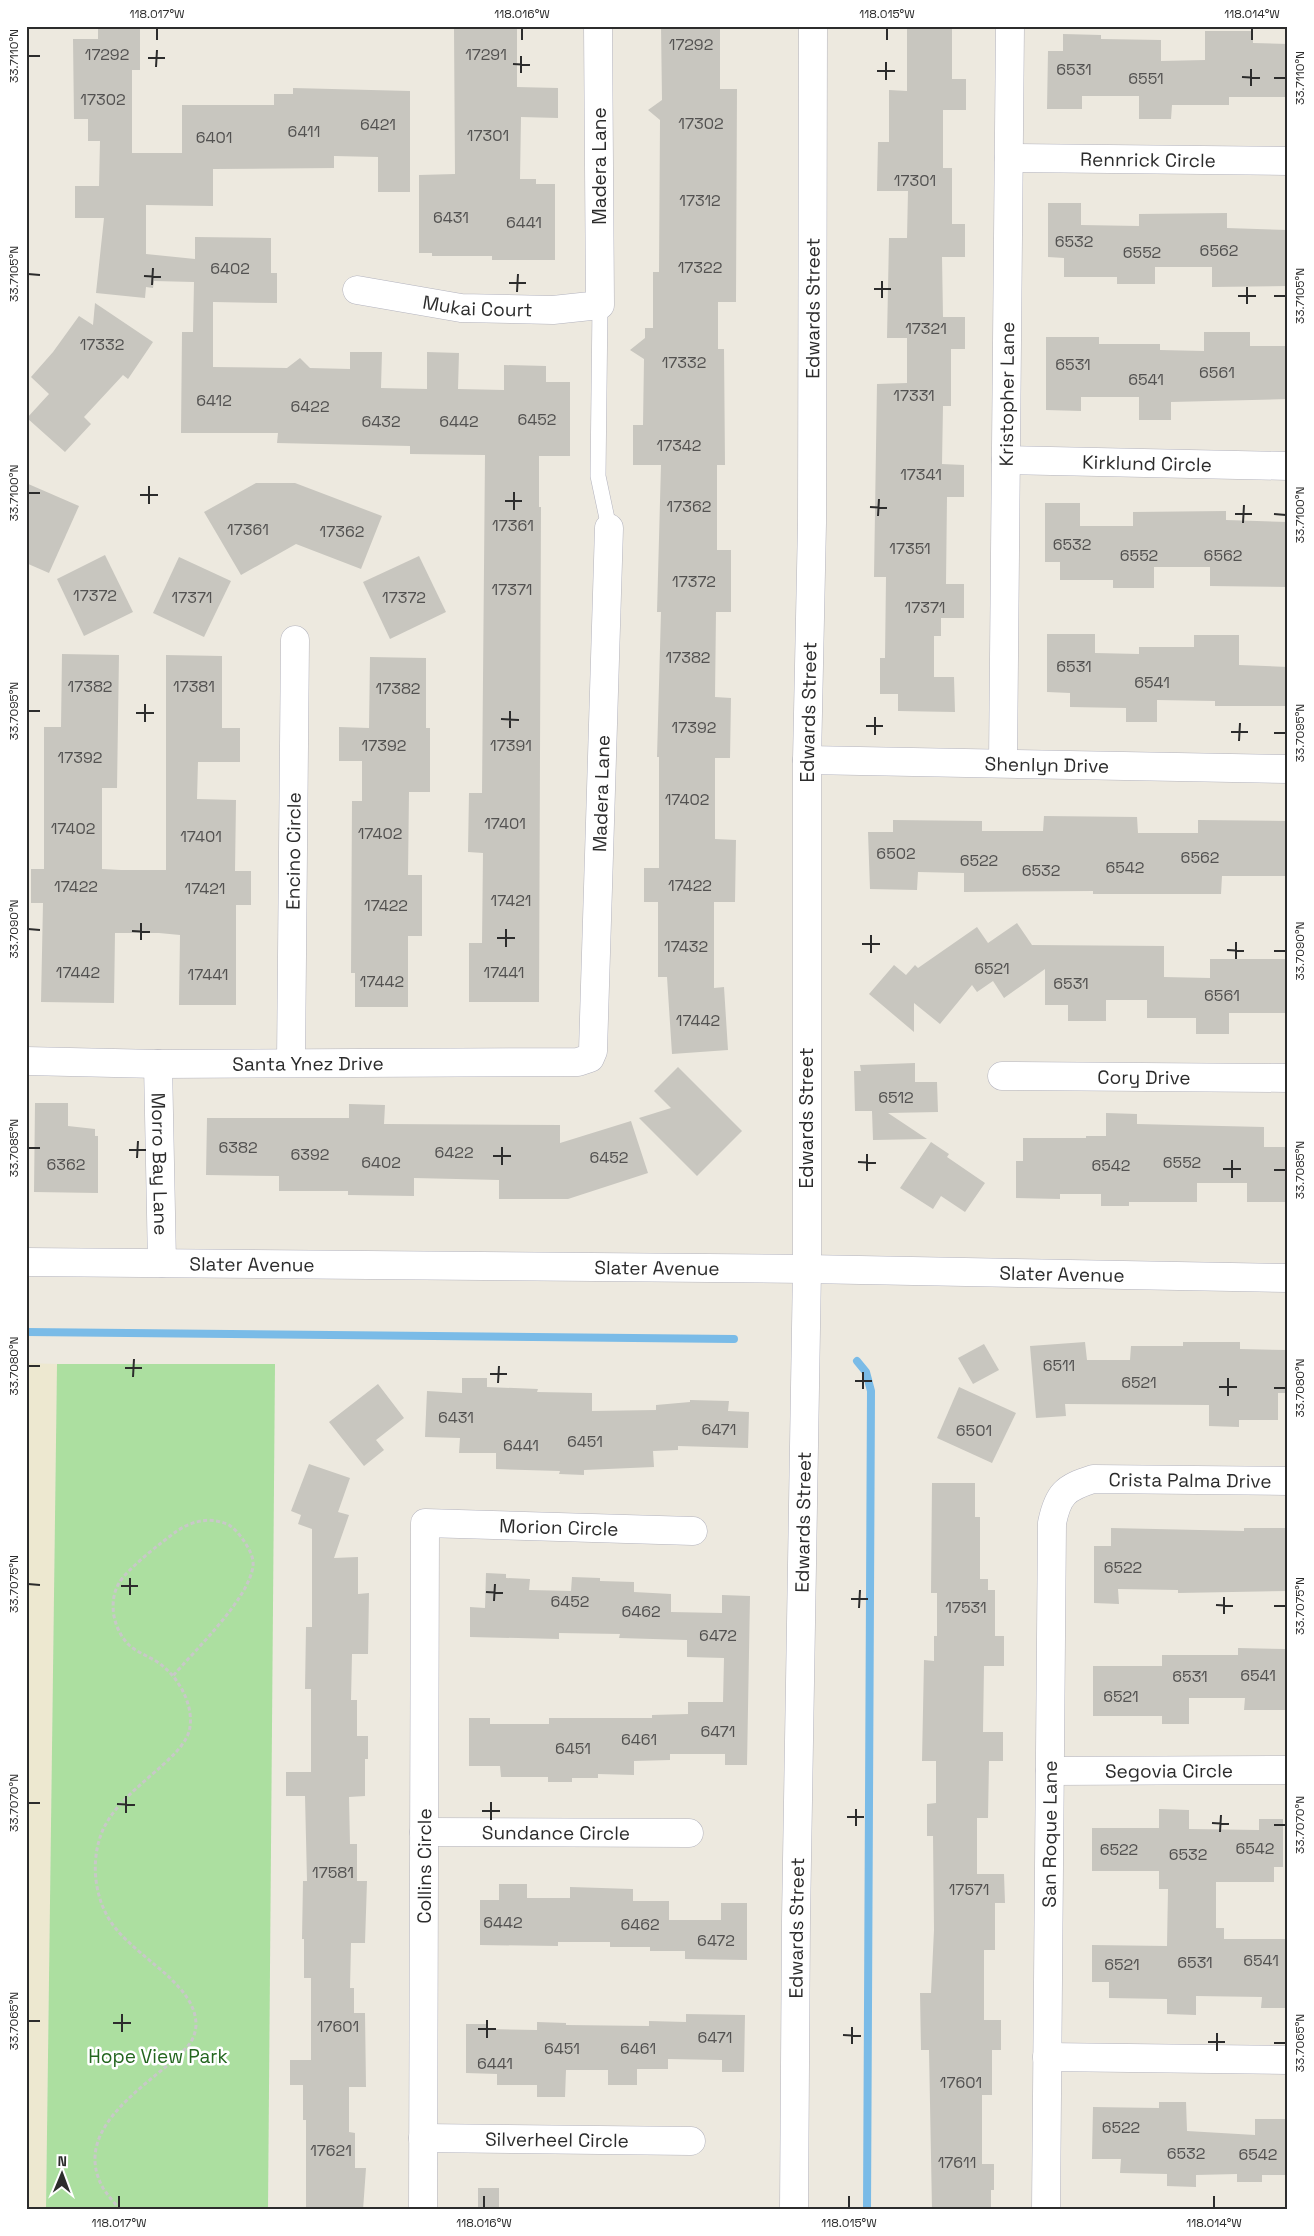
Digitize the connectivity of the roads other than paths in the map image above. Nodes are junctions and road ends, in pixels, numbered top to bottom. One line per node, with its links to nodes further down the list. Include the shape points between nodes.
1 (598, 26): 7 (street, Madera Lane)
2 (813, 26): 12 (street, Edwards Street, via 812,523)
3 (1010, 26): 4 (street, Kristopher Lane)
4 (1009, 158): 5 (street, Rennrick Circle); 8 (street, Kristopher Lane)
5 (1288, 161)
6 (357, 290): 7 (street, Mukai Court, via 461,308 554,310)
7 (600, 305): 10 (lane, via 598,476)
8 (1006, 460): 9 (street, Kirklund Circle); 13 (street, Kristopher Lane)
9 (1288, 466)
10 (609, 528): 15 (street, Madera Lane)
11 (295, 640): 17 (street, Encino Circle)
12 (807, 760): 13 (street, Shenlyn Drive); 23 (street, Edwards Street)
13 (1002, 763): 14 (street, Shenlyn Drive)
14 (1288, 769)
15 (590, 1058): 17 (street, Santa Ynez Drive, via 578,1062)
16 (26, 1061): 18 (street, Santa Ynez Drive)
17 (292, 1062): 18 (street, Santa Ynez Drive)
18 (158, 1064): 22 (street, Morro Bay Lane)
19 (1002, 1076): 20 (street, Cory Drive)
20 (1288, 1078)
21 (26, 1262): 22 (street, Slater Avenue)
22 (162, 1263): 23 (street, Slater Avenue)
23 (807, 1269): 24 (street, Slater Avenue); 38 (street, Edwards Street)
24 (1288, 1278)
25 (1093, 1479): 26 (street, Crista Palma Drive); 30 (street, San Roque Lane, via 1072,1485 1057,1501 1052,1523)
26 (1288, 1481)
27 (425, 1523): 28 (street, Morion Circle); 31 (street, Collins Circle)
28 (693, 1531)
29 (1288, 1770): 30 (street, Segovia Circle)
30 (1050, 1771): 33 (street, San Roque Lane)
31 (424, 1832): 32 (street, Sundance Circle); 35 (street, Collins Circle)
32 (689, 1833)
33 (1048, 2057): 34 (street); 39 (street, San Roque Lane)
34 (1288, 2060)
35 (423, 2138): 36 (street, Silverheel Circle); 37 (street, Collins Circle)
36 (691, 2141)
37 (423, 2210)
38 (794, 2210)
39 (1046, 2210)

